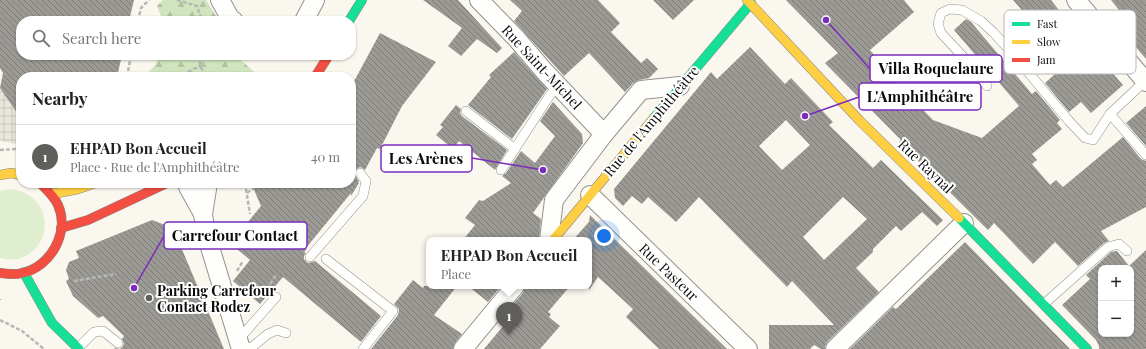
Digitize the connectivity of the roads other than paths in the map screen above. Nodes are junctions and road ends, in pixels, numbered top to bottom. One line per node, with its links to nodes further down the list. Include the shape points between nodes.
1 (220, 0): 8 (street)
2 (315, 0): 9 (street)
3 (362, 0): 10 (street)
4 (479, 0): 17 (street, Rue Saint-Michel)
5 (1076, 0): 7 (street)
6 (749, 2): 18 (street, Rue de l'Amphithéâtre); 37 (street, Rue Raynal, via 859,120)
7 (1085, 10)
8 (229, 16)
9 (307, 16)
10 (352, 16)
11 (1004, 45): 19 (lane, via 981,21 962,10 950,9 941,13 938,24 941,33)
12 (326, 60): 14 (street)
13 (1136, 69): 16 (street)
14 (318, 72)
15 (1029, 74): 21 (lane, via 1085,138 1093,140)
16 (1146, 81): 21 (lane)
17 (558, 85): 22 (street, Rue Saint-Michel); 23 (lane)
18 (680, 86): 22 (street, via 641,90); 35 (street, Rue de l'Amphithéâtre)
19 (986, 86)
20 (466, 112): 23 (lane)
21 (1110, 114): 24 (lane)
22 (604, 134): 39 (street, via 554,200)
23 (515, 149): 25 (lane)
24 (1146, 155)
25 (501, 170)
26 (360, 173): 42 (lane, via 366,181 363,196)
27 (16, 174): 28 (street)
28 (0, 175)
29 (45, 188): 34 (street)
30 (81, 188): 34 (street)
31 (153, 188): 38 (street, via 88,220)
32 (189, 188): 36 (street)
33 (207, 188): 36 (street)
34 (52, 194): 38 (street, via 61,216)
35 (590, 195): 40 (street, Rue de l'Amphithéâtre); 55 (street, Rue Pasteur)
36 (203, 214): 51 (street, via 206,234)
37 (964, 223): 48 (street, Rue Raynal); 56 (street)
38 (61, 228): 45 (street, via 59,240 45,261)
39 (549, 237)
40 (555, 237)
41 (1127, 251): 48 (lane, via 1119,244 1108,246)
42 (310, 257)
43 (326, 259): 53 (lane, via 393,312)
44 (0, 273): 45 (street)
45 (24, 273): 52 (street, via 52,323)
46 (513, 289): 54 (street)
47 (276, 297): 51 (lane)
48 (1044, 304): 57 (street, Rue Raynal)
49 (286, 333): 51 (lane, via 277,330 252,347)
50 (118, 344): 52 (lane, via 103,331 94,332)
51 (240, 346)
52 (78, 349)
53 (363, 349)
54 (463, 349)
55 (748, 349)
56 (834, 349)
57 (1087, 349)

